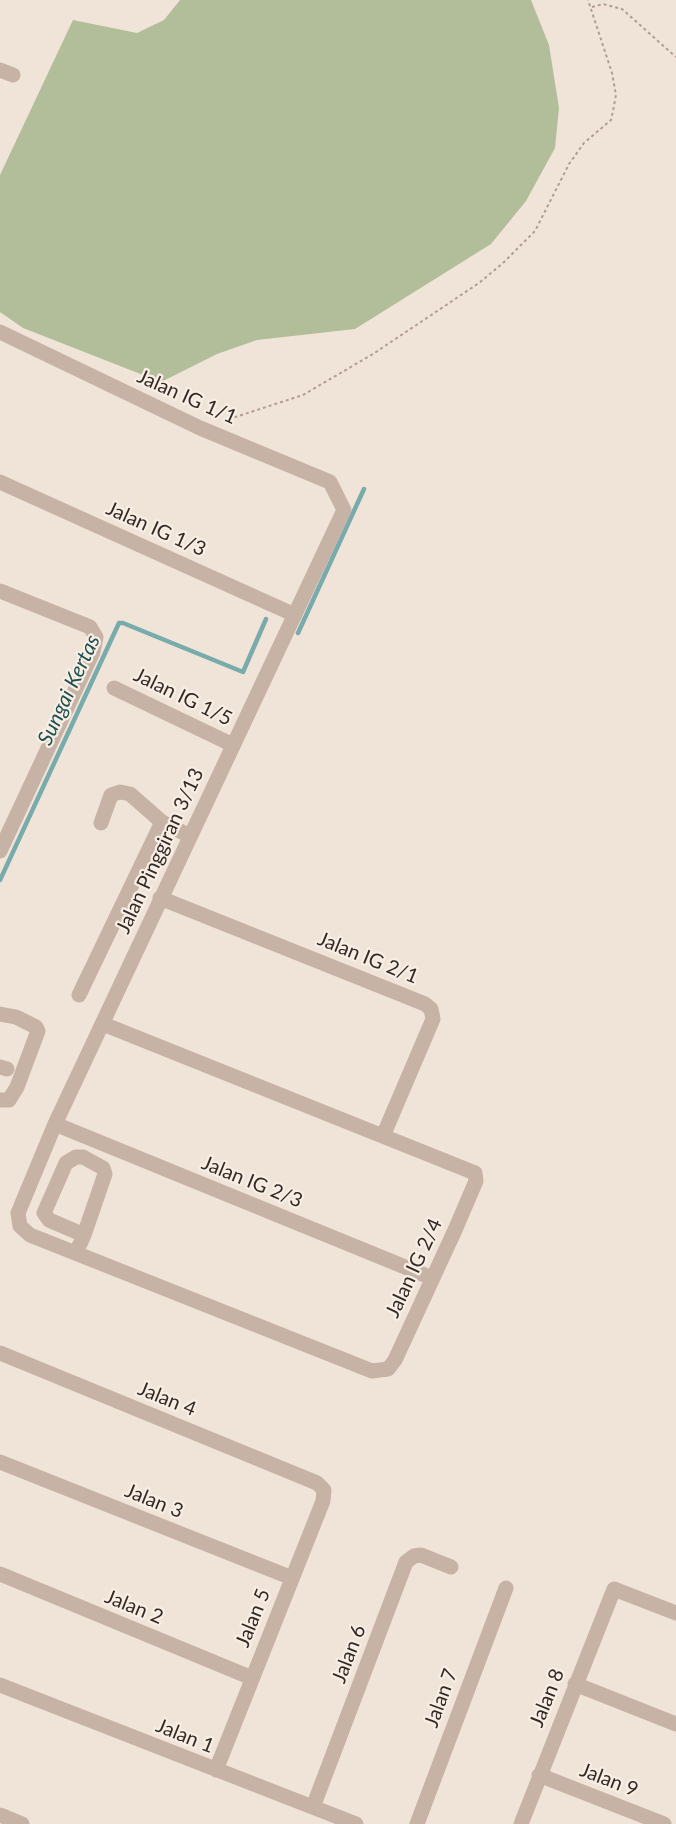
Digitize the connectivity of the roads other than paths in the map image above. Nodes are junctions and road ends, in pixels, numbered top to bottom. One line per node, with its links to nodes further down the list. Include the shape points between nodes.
1 (0, 332): 3 (street, Jalan IG 1/1, via 200,428 330,482)
2 (0, 482): 5 (street, Jalan IG 1/3)
3 (344, 510): 5 (street, Jalan Pinggiran 3/13)
4 (0, 591): 11 (street, via 90,627 96,637 93,652)
5 (295, 615): 7 (street, Jalan Pinggiran 3/13)
6 (114, 688): 7 (street, Jalan IG 1/5)
7 (233, 745): 10 (street, Jalan Pinggiran 3/13)
8 (162, 822): 9 (street, via 130,794 120,792 111,795); 10 (street); 13 (street)
9 (101, 823)
10 (190, 836): 12 (street, Jalan Pinggiran 3/13)
11 (0, 851)
12 (160, 898): 15 (street, Jalan Pinggiran 3/13); 18 (street, Jalan IG 2/1, via 431,1009 433,1019)
13 (79, 995)
14 (0, 1014): 16 (street, via 25,1021 38,1032 9,1100)
15 (103, 1024): 17 (street, Jalan Pinggiran 3/13); 18 (street, Jalan IG 2/4)
16 (0, 1100)
17 (55, 1124): 19 (street, Jalan Pinggiran 3/13); 22 (street, Jalan IG 2/3)
18 (383, 1136): 22 (street, Jalan IG 2/4, via 475,1173 476,1181)
19 (18, 1213): 21 (street, Jalan IG 2/4, via 20,1226 30,1234)
20 (84, 1234): 20 (street, via 105,1174 103,1168 76,1157 66,1163 44,1213 49,1220); 21 (street)
21 (76, 1253): 22 (street, Jalan IG 2/4, via 372,1371 387,1369 395,1360)
22 (432, 1278)
23 (0, 1353): 25 (street, Jalan 4)
24 (0, 1462): 28 (street, Jalan 3)
25 (317, 1484): 28 (street, Jalan 5, via 324,1490 323,1501)
26 (451, 1567): 37 (street, Jalan 6, via 421,1555 406,1562)
27 (0, 1575): 31 (street, Jalan 2)
28 (292, 1578): 31 (street, Jalan 5)
29 (506, 1588): 41 (street, Jalan 7)
30 (676, 1613): 32 (street, Jalan 8, via 614,1588)
31 (252, 1678): 35 (street, Jalan 5)
32 (575, 1684): 34 (street); 36 (street, Jalan 8)
33 (0, 1685): 35 (street, Jalan 1)
34 (676, 1724)
35 (216, 1770): 37 (street, Jalan 1)
36 (538, 1775): 42 (street, Jalan 8); 43 (street, Jalan 9)
37 (313, 1807): 40 (street, Jalan 1)
38 (0, 1815): 39 (street)
39 (22, 1824)
40 (356, 1824)
41 (417, 1824)
42 (520, 1824)
43 (664, 1824)

